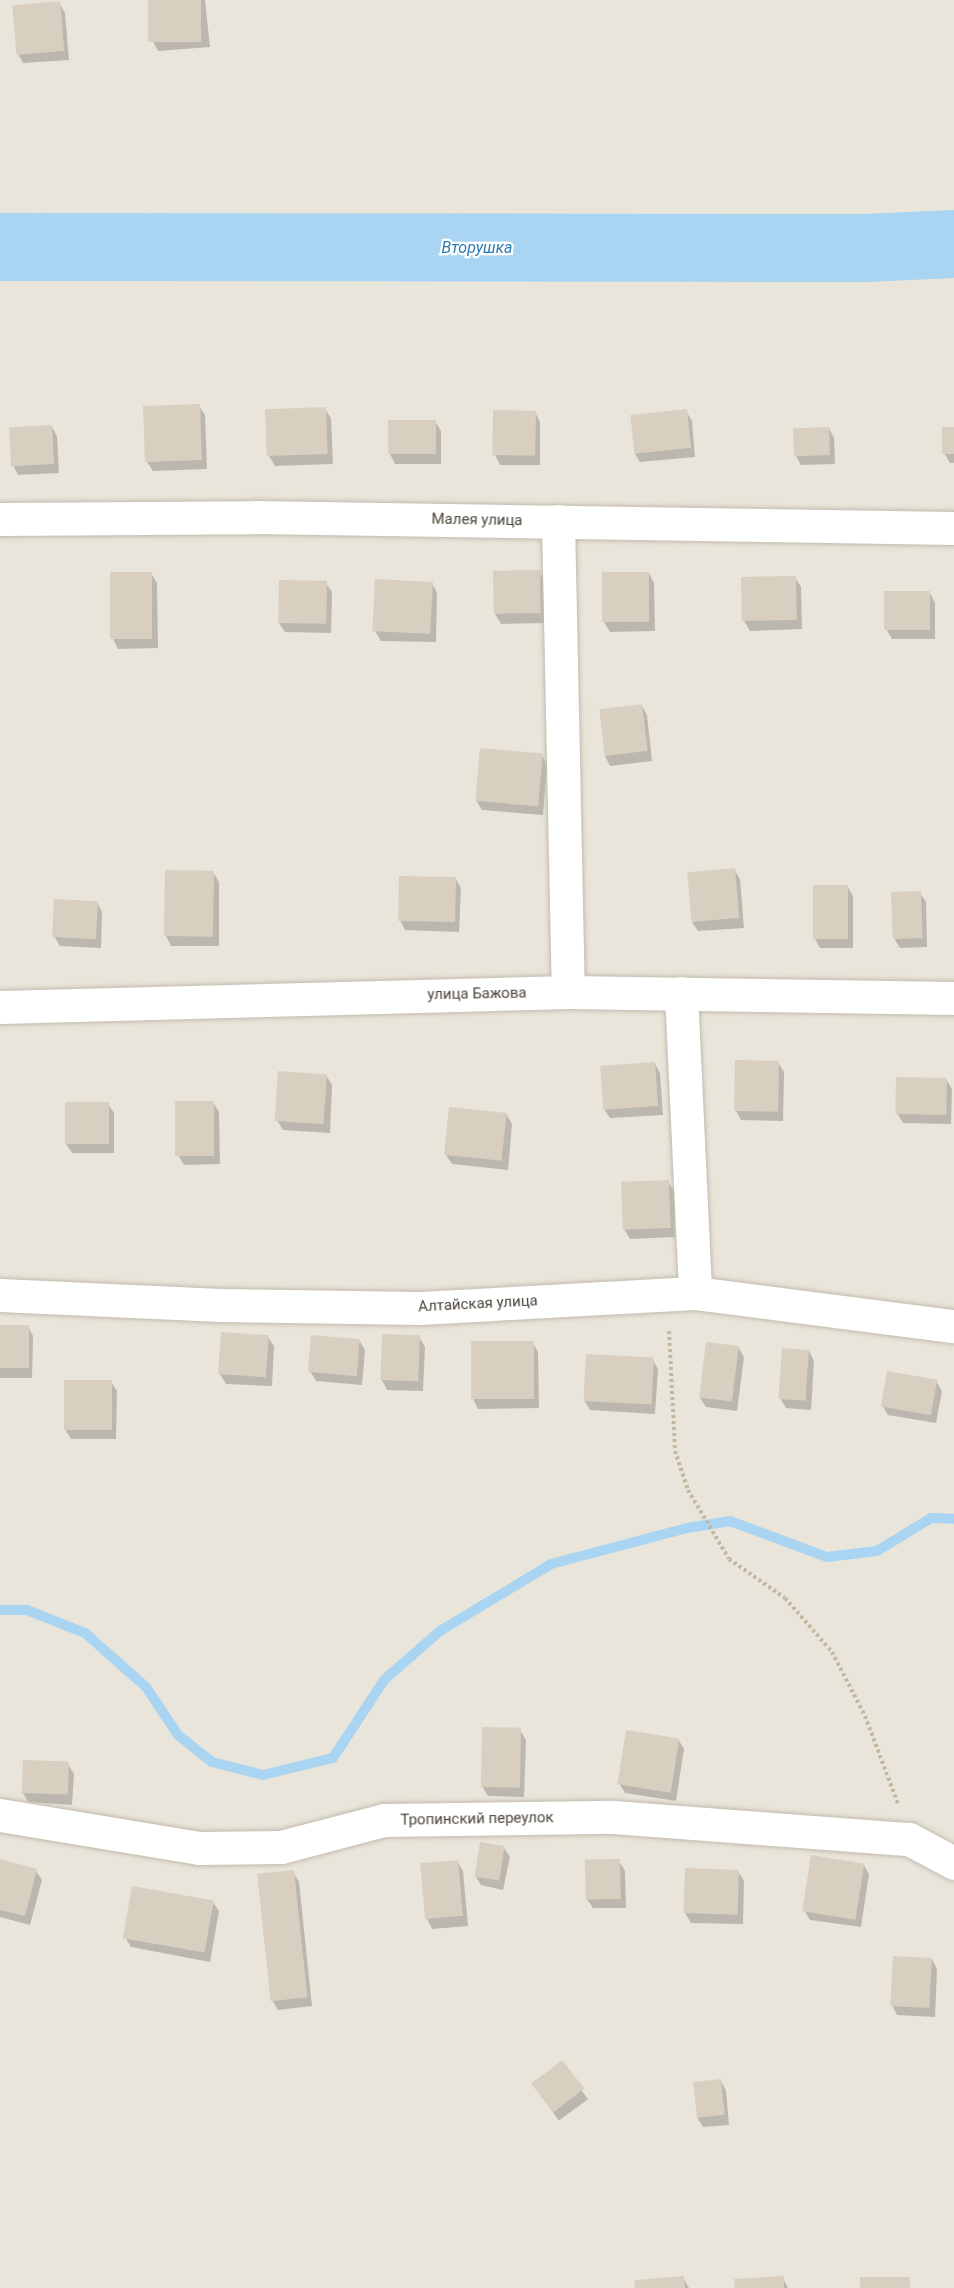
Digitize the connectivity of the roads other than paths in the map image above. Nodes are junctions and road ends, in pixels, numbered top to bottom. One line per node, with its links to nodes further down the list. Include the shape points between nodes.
1 (0, 519): 2 (street, Малея улица)
2 (558, 521): 3 (street, Малея улица); 4 (street)
3 (954, 528)
4 (568, 992): 5 (street, улица Бажова); 7 (street, улица Бажова)
5 (681, 993): 6 (street, улица Бажова); 8 (street)
6 (954, 998)
7 (0, 1007)
8 (681, 1294): 9 (street, Алтайская улица, via 419,1308 221,1305); 10 (street, Алтайская улица)
9 (0, 1295)
10 (954, 1326)
11 (0, 1815): 12 (street, Тропинский переулок, via 199,1848 281,1847 384,1820 613,1817 909,1839)
12 (954, 1863)

